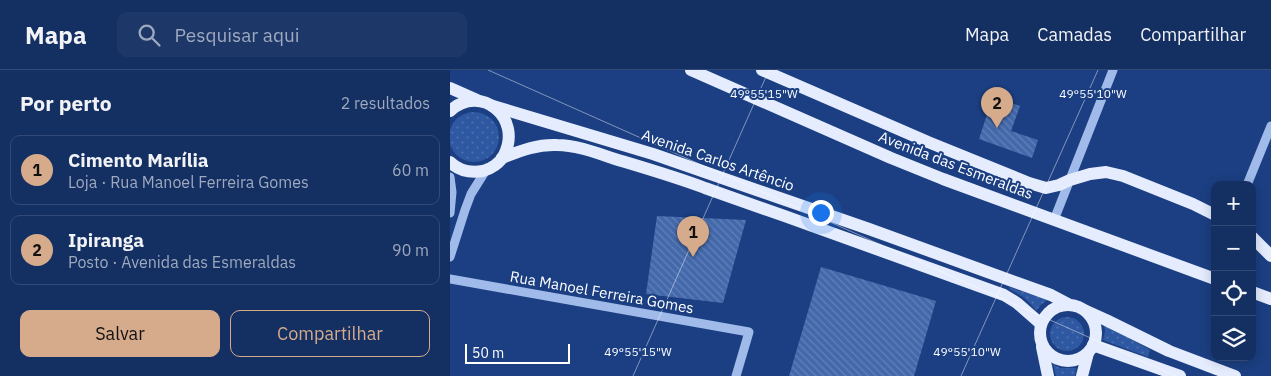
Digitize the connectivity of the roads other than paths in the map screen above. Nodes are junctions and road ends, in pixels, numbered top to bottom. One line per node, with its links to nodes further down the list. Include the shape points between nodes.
1 (691, 70): 16 (main road, Avenida das Esmeraldas, via 891,158)
2 (762, 70): 12 (main road, Avenida das Esmeraldas, via 1029,184 1046,188)
3 (1113, 70): 12 (street)
4 (450, 88): 5 (main road, Avenida Carlos Artêncio)
5 (488, 104): 6 (main road, via 464,102); 8 (main road, via 500,113 509,130); 24 (main road, Avenida Carlos Artêncio, via 653,154 869,229 1051,295)
6 (450, 111)
7 (1271, 126): 13 (street)
8 (502, 158): 10 (main road, Avenida Carlos Artêncio); 26 (main road, Avenida Carlos Artêncio, via 540,146 570,146 672,176 1004,295)
9 (450, 162): 10 (main road, via 462,170)
10 (486, 170): 19 (street, via 471,194)
11 (450, 178): 14 (street)
12 (1070, 180): 15 (main road, Avenida das Esmeraldas, via 1106,172); 16 (street)
13 (1249, 181)
14 (450, 213)
15 (1211, 213)
16 (1054, 220): 20 (main road, Avenida das Esmeraldas)
17 (1256, 241): 18 (main road)
18 (1271, 256)
19 (450, 257)
20 (1211, 275)
21 (450, 279): 31 (street, Rua Manoel Ferreira Gomes, via 749,332)
22 (1256, 293): 23 (main road)
23 (1271, 299)
24 (1070, 305): 25 (main road); 26 (main road, via 1052,310)
25 (1085, 311): 28 (main road, via 1095,327 1096,336); 29 (main road)
26 (1041, 324): 27 (main road)
27 (1042, 344): 28 (main road, via 1054,358 1062,361 1080,358); 32 (main road)
28 (1090, 349): 30 (main road); 33 (main road)
29 (1169, 351): 30 (main road); 35 (main road)
30 (1163, 370): 34 (main road)
31 (736, 376)
32 (1048, 376)
33 (1082, 376)
34 (1180, 376)
35 (1235, 376)

